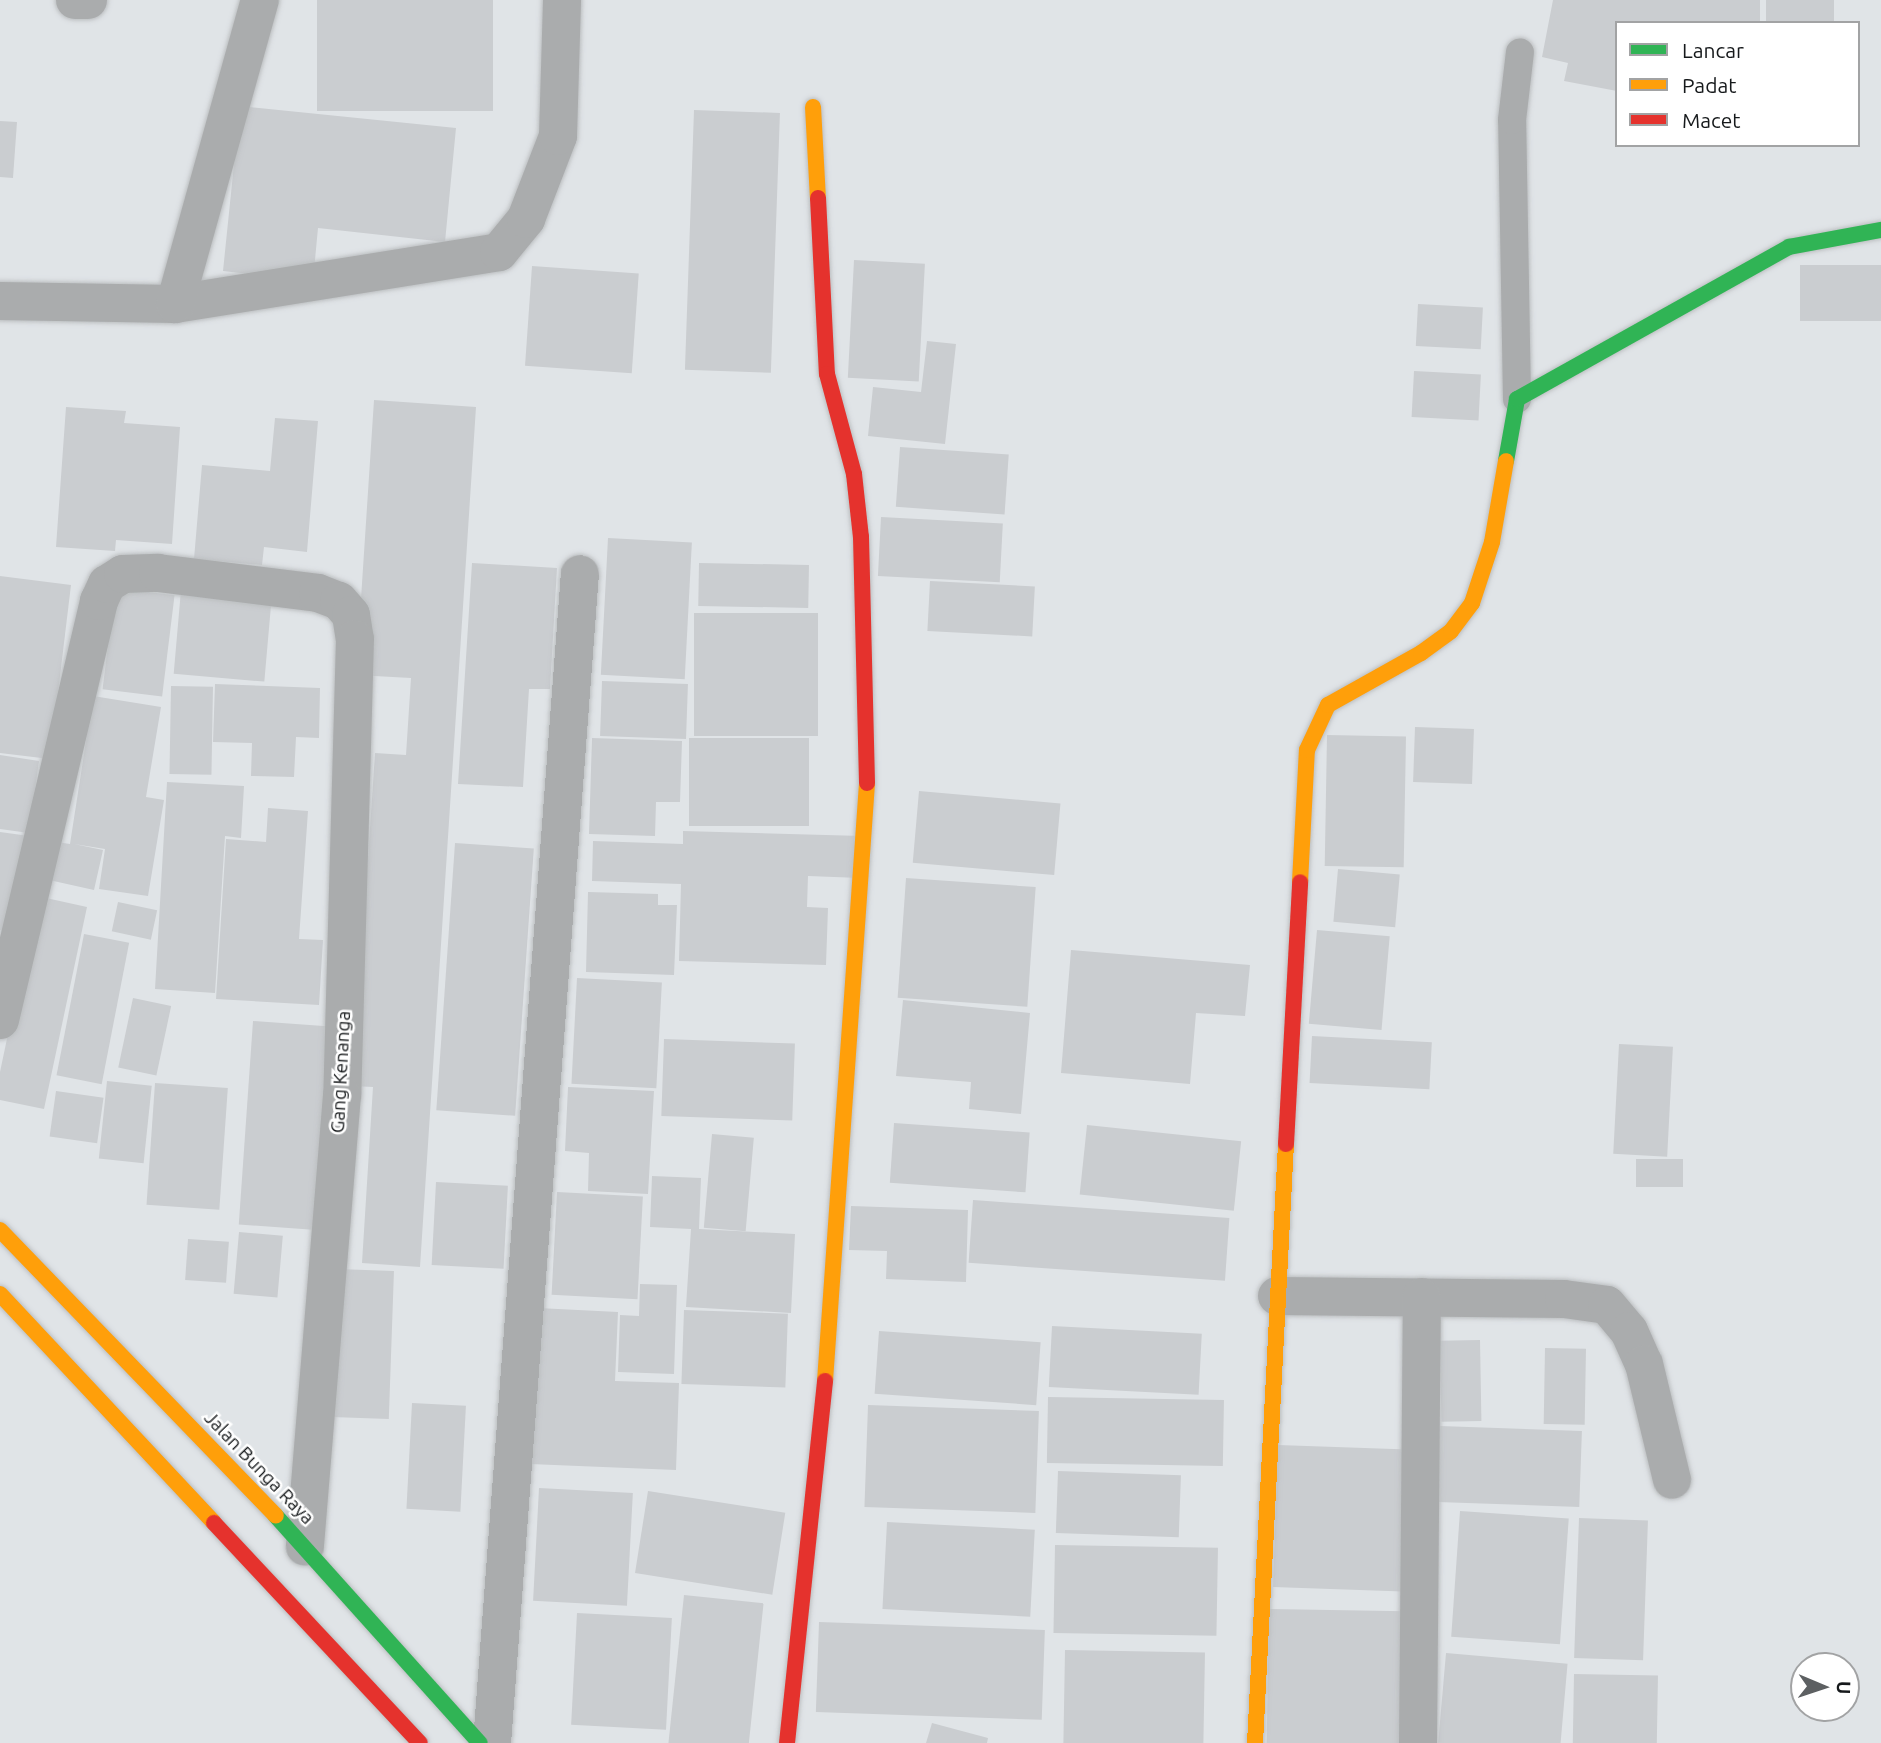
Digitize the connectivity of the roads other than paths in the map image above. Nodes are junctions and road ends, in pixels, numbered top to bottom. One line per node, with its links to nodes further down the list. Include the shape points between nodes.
1 (75, 0): 2 (street)
2 (88, 0)
3 (260, 0): 9 (street)
4 (562, 0): 9 (street, via 558,136 526,219 499,252)
5 (1520, 52): 10 (lane, via 1511,184)
6 (813, 107): 22 (street, via 827,374 854,474 861,537 868,775 834,1292)
7 (1881, 230): 10 (street, via 1789,247)
8 (0, 301): 9 (street)
9 (175, 304)
10 (1517, 399): 15 (street, via 1492,542 1472,603 1451,631 1421,653 1328,705 1307,750)
11 (580, 574): 21 (street)
12 (0, 1020): 18 (street, Gang Kenanga, via 99,601 107,584 123,574 158,573 318,593 339,601 351,615 355,639 342,1081)
13 (0, 1230): 18 (street, Jalan Bunga Raya)
14 (0, 1294): 19 (street)
15 (1277, 1296): 16 (street); 23 (street)
16 (1422, 1297): 17 (street, via 1564,1299 1607,1305 1629,1331 1644,1364); 24 (street)
17 (1672, 1480)
18 (305, 1546): 20 (street, Jalan Bunga Raya)
19 (420, 1743)
20 (480, 1743)
21 (492, 1743)
22 (787, 1743)
23 (1255, 1743)
24 (1418, 1743)

